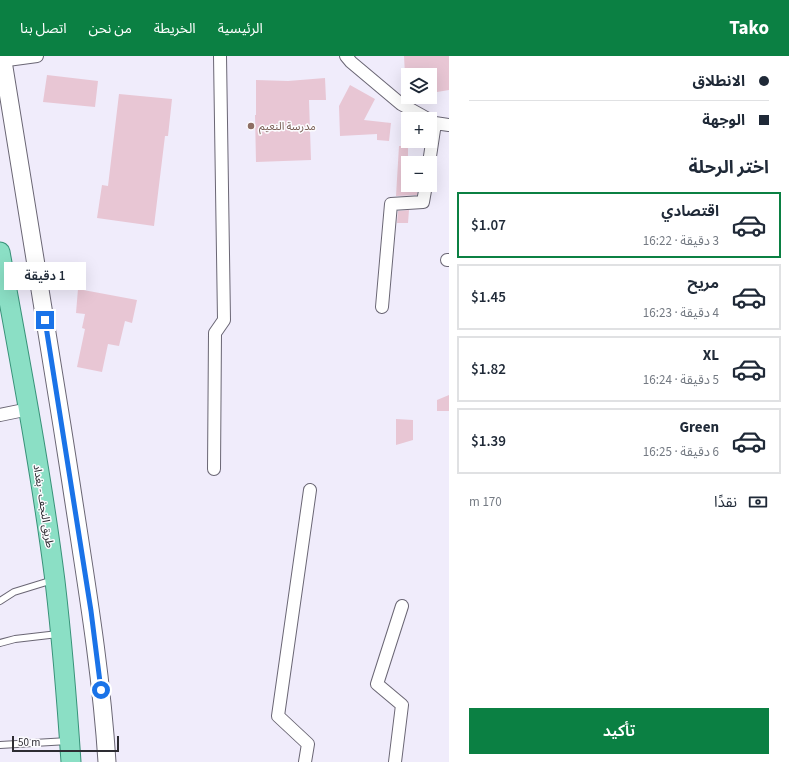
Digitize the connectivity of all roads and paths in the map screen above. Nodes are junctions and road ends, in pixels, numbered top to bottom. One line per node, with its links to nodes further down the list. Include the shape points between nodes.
1 (37, 56): 4 (street)
2 (220, 56): 13 (street, via 224,320 215,333)
3 (346, 56): 5 (street, via 401,104)
4 (1, 61): 23 (street, via 31,228 91,611)
5 (415, 112)
6 (437, 122): 7 (street)
7 (449, 125)
8 (425, 192): 10 (street, via 423,202 391,204)
9 (0, 252): 11 (main road, طريق النجف - بغداد)
10 (382, 307)
11 (29, 409): 12 (street); 15 (main road, طريق النجف - بغداد)
12 (0, 415)
13 (214, 469)
14 (310, 490): 24 (street, via 278,716 308,744)
15 (55, 579): 16 (lane, via 14,592); 18 (main road, طريق النجف - بغداد)
16 (0, 601)
17 (402, 606): 25 (street, via 377,684 402,705)
18 (61, 633): 19 (lane); 20 (main road, طريق النجف - بغداد)
19 (0, 643)
20 (70, 741): 21 (lane); 22 (main road, طريق النجف - بغداد)
21 (0, 745)
22 (71, 762)
23 (108, 762)
24 (306, 762)
25 (395, 762)

